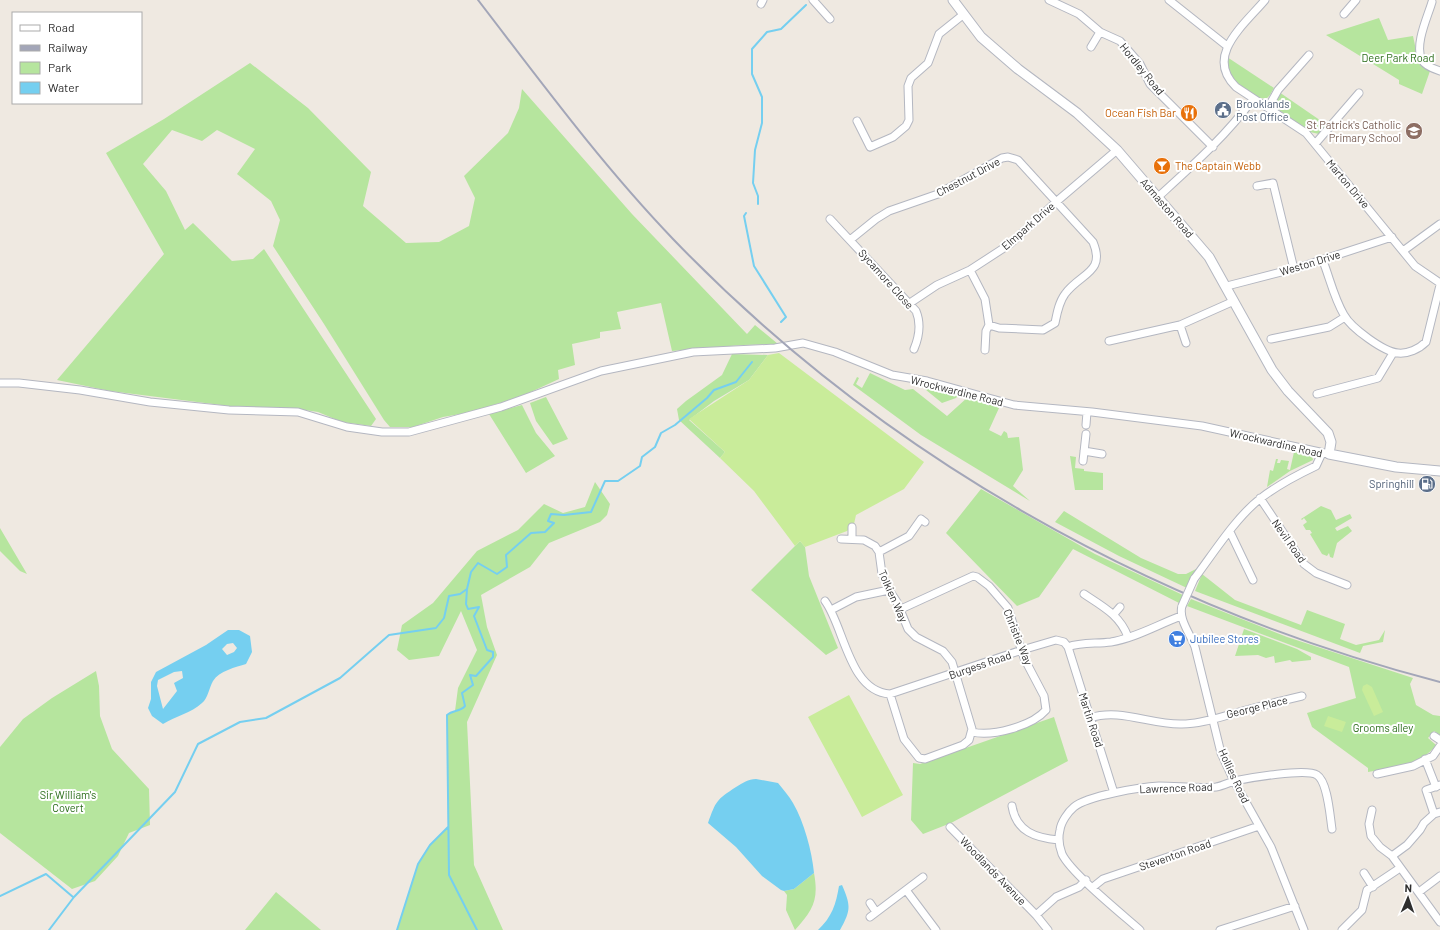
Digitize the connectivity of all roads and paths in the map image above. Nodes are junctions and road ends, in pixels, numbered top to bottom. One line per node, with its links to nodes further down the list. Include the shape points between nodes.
1 (813, 0): 10 (street)
2 (953, 0): 8 (street, Admaston Road)
3 (1049, 0): 11 (street, Hordley Road, via 1079,14)
4 (1265, 0): 12 (street, Marton Drive)
5 (1356, 0): 9 (street)
6 (1172, 1): 12 (street)
7 (1432, 2): 15 (street, via 1422,34 1420,54 1425,64)
8 (964, 14): 19 (street, via 939,34 928,63 911,78 908,86 909,120 906,126 893,137 870,147); 22 (street, Admaston Road, via 981,37 1077,113)
9 (1344, 14)
10 (830, 19)
11 (1100, 32): 13 (street); 21 (street, Hordley Road, via 1120,41 1132,53 1150,84)
12 (1227, 46): 17 (street, Marton Drive, via 1223,64 1228,79)
13 (1091, 47)
14 (1309, 55): 18 (street, via 1278,90)
15 (1440, 71)
16 (1359, 93): 20 (street)
17 (1253, 99): 18 (street, Marton Drive); 21 (street)
18 (1268, 108): 20 (street, Marton Drive, via 1296,126)
19 (857, 121)
20 (1315, 144): 28 (street, Marton Drive)
21 (1213, 147): 24 (street)
22 (1117, 150): 24 (street, Admaston Road); 25 (street, Elmpark Drive)
23 (1256, 186): 32 (street, via 1273,183)
24 (1158, 197): 35 (street, Admaston Road, via 1209,257)
25 (1056, 202): 29 (street, Chestnut Drive, via 1018,160 1002,158 938,194 890,211); 33 (street, Elmpark Drive, via 1010,244); 39 (street, Chestnut Drive, via 1093,242 1097,260 1094,267 1064,295 1055,323 1050,328 999,328)
26 (830, 219): 29 (street, Sycamore Close)
27 (1440, 224): 30 (street)
28 (1392, 237): 30 (street, Marton Drive); 31 (street, Weston Drive)
29 (850, 240): 37 (street, Sycamore Close)
30 (1403, 251): 34 (street, Marton Drive, via 1415,266)
31 (1323, 261): 32 (street, Weston Drive); 38 (street, via 1332,290)
32 (1294, 269): 35 (street, Weston Drive)
33 (970, 270): 37 (street, Elmpark Drive, via 937,285); 39 (street, via 985,299)
34 (1440, 284): 46 (street, via 1426,342 1422,347 1410,352)
35 (1227, 286): 36 (street, Admaston Road)
36 (1234, 301): 40 (street); 54 (street, Admaston Road, via 1272,370 1328,433 1330,442)
37 (910, 303): 44 (street, Sycamore Close, via 919,318 918,338)
38 (1345, 317): 41 (street, via 1330,327); 46 (street, via 1360,332)
39 (989, 325): 45 (street, via 986,331)
40 (1180, 326): 42 (street); 43 (street)
41 (1274, 335)
42 (1109, 341)
43 (1186, 343)
44 (914, 349)
45 (985, 350)
46 (1393, 352): 48 (street, via 1378,378)
47 (0, 383): 49 (street, Wrockwardine Road, via 80,390 150,402 229,410 298,412 347,427 382,432 409,432 501,407 601,371 693,352 775,348 803,343 835,352 892,376 927,381 1014,405)
48 (1317, 394)
49 (1087, 412): 50 (street); 54 (street, Wrockwardine Road, via 1202,426)
50 (1086, 425)
51 (1086, 434): 52 (street)
52 (1084, 451): 53 (street); 55 (street)
53 (1102, 454)
54 (1326, 454): 56 (street); 57 (street, via 1316,466 1294,476)
55 (1083, 461)
56 (1440, 472)
57 (1260, 498): 60 (street); 65 (street, Nevil Road, via 1304,564 1316,573)
58 (925, 522): 63 (street, via 921,519 909,536)
59 (852, 527): 61 (street)
60 (1230, 532): 64 (street); 73 (street, bridge, via 1194,579)
61 (852, 538): 62 (street); 63 (street, via 864,540 875,546)
62 (841, 539)
63 (879, 552): 66 (street, Tolkien Way, via 881,569)
64 (1253, 580)
65 (1347, 585)
66 (889, 590): 70 (street, Tolkien Way); 71 (street, via 856,597)
67 (1084, 594): 72 (street)
68 (825, 601): 71 (street)
69 (1120, 607): 72 (street)
70 (901, 609): 76 (street, Christie Way, via 969,578 977,577 989,586 1008,608); 77 (street, Tolkien Way, via 908,629 916,637 943,651)
71 (831, 610): 78 (street, via 843,645 855,668 864,680 877,690)
72 (1114, 614): 74 (street, via 1125,628)
73 (1180, 616): 74 (street); 81 (street, Hollies Road, via 1190,632 1195,647)
74 (1128, 637): 75 (street, via 1112,642 1074,644)
75 (1068, 647): 76 (street, Burgess Road, via 1060,640 1056,640); 80 (street, Martin Road)
76 (1022, 650): 77 (street, Burgess Road); 82 (street, Christie Way, via 1044,696 1046,710 1035,719 1003,731 992,734)
77 (956, 672): 78 (street, Burgess Road); 82 (street, Tolkien Way)
78 (890, 694): 82 (street, via 904,739 919,758 925,759 964,744)
79 (1302, 696): 81 (street, George Place)
80 (1090, 718): 81 (street, George Place, via 1118,715 1182,724); 88 (street, Martin Road)
81 (1213, 719): 86 (street, Hollies Road, via 1221,753)
82 (972, 732)
83 (1440, 746): 84 (street, via 1433,756)
84 (1425, 759): 85 (street, via 1413,766); 87 (street)
85 (1377, 774)
86 (1234, 781): 88 (street, Lawrence Road, via 1207,788 1159,786); 92 (street, Hollies Road); 94 (street, Lawrence Road, via 1311,772 1324,784)
87 (1438, 786): 91 (street, via 1426,790)
88 (1114, 793): 95 (street, Lawrence Road, via 1074,807 1063,821)
89 (1012, 806): 95 (street, via 1013,817 1033,835)
90 (1372, 810): 96 (street, via 1369,824 1371,836)
91 (1437, 813): 96 (street, via 1424,823 1407,845)
92 (1259, 826): 102 (street, Steventon Road, via 1103,879); 107 (street, Hollies Road, via 1271,847)
93 (950, 827): 108 (street, Woodlands Avenue)
94 (1332, 830)
95 (1059, 840): 101 (street, via 1062,855)
96 (1392, 856): 97 (street)
97 (1400, 868): 103 (street); 105 (street)
98 (1364, 873): 103 (street)
99 (1440, 876): 105 (street)
100 (923, 877): 104 (street)
101 (1086, 880): 102 (street); 108 (street, via 1079,887 1056,897)
102 (1093, 887): 112 (street)
103 (1374, 887): 115 (street, via 1367,890 1362,910)
104 (906, 890): 106 (street, via 873,914); 110 (street)
105 (1419, 892): 109 (street)
106 (870, 903)
107 (1295, 906): 113 (street); 114 (street, Hollies Road)
108 (1036, 915): 111 (street, Woodlands Avenue)
109 (1440, 922)
110 (936, 930)
111 (1048, 930)
112 (1140, 930)
113 (1220, 930)
114 (1304, 930)
115 (1342, 930)

